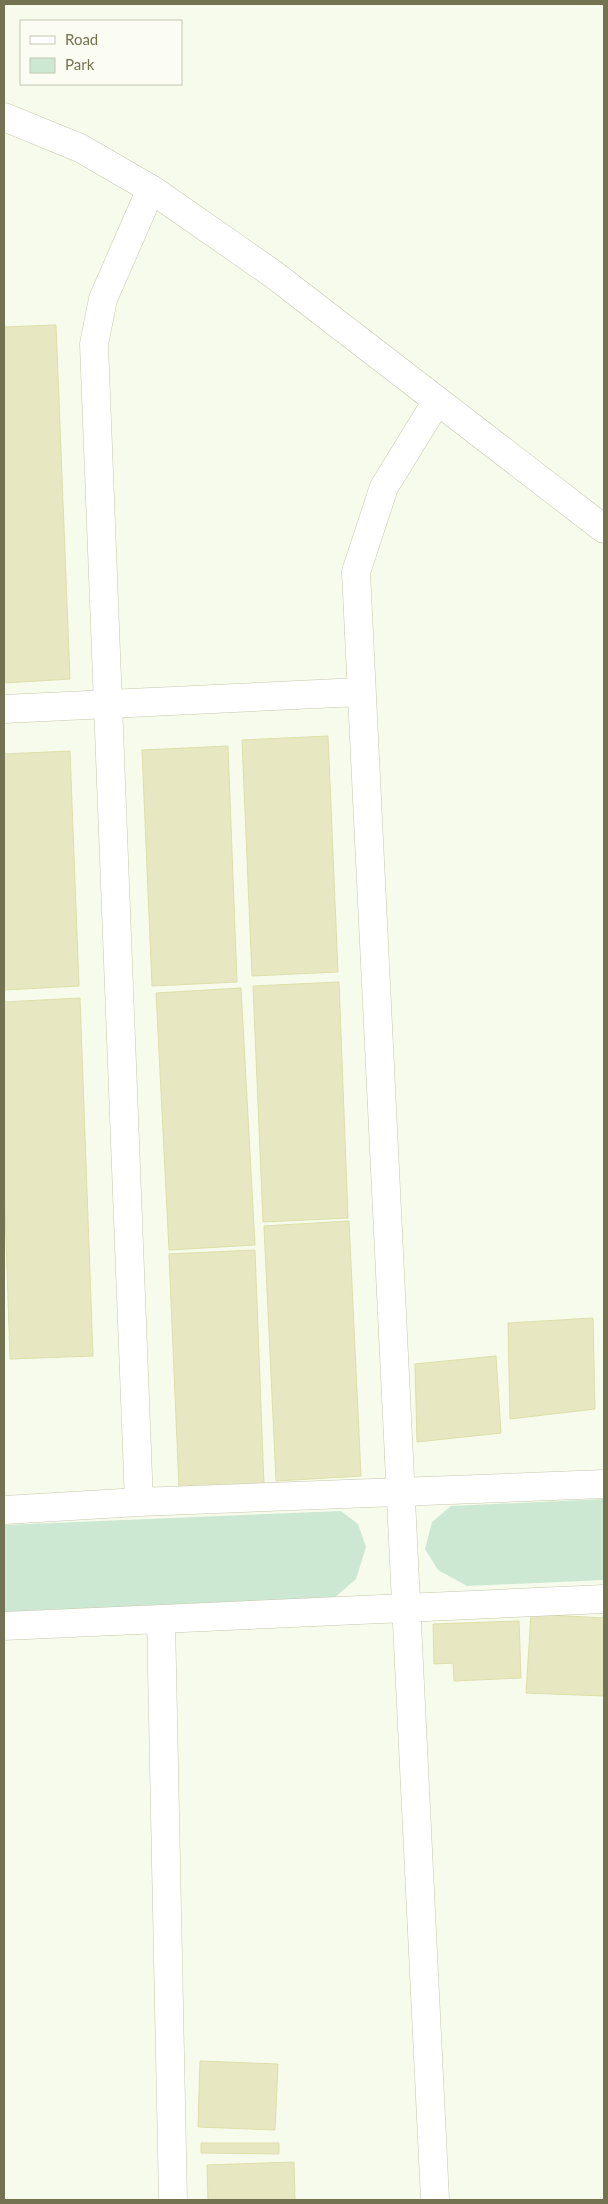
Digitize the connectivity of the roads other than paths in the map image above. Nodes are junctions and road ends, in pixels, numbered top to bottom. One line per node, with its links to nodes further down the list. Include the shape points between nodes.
1 (4, 117): 2 (street, via 80,148)
2 (151, 189): 3 (street, via 273,274); 6 (street, via 103,299 94,344)
3 (437, 401): 4 (street); 5 (street, via 384,487 356,572)
4 (604, 529)
5 (360, 692): 6 (street); 9 (street)
6 (108, 704): 7 (street); 10 (street)
7 (4, 709)
8 (604, 1484): 9 (street)
9 (400, 1493): 10 (street); 13 (street)
10 (139, 1502): 11 (street)
11 (4, 1510)
12 (604, 1599): 13 (street)
13 (406, 1608): 14 (street); 17 (street)
14 (161, 1620): 15 (street); 16 (street)
15 (4, 1626)
16 (173, 2200)
17 (435, 2200)

